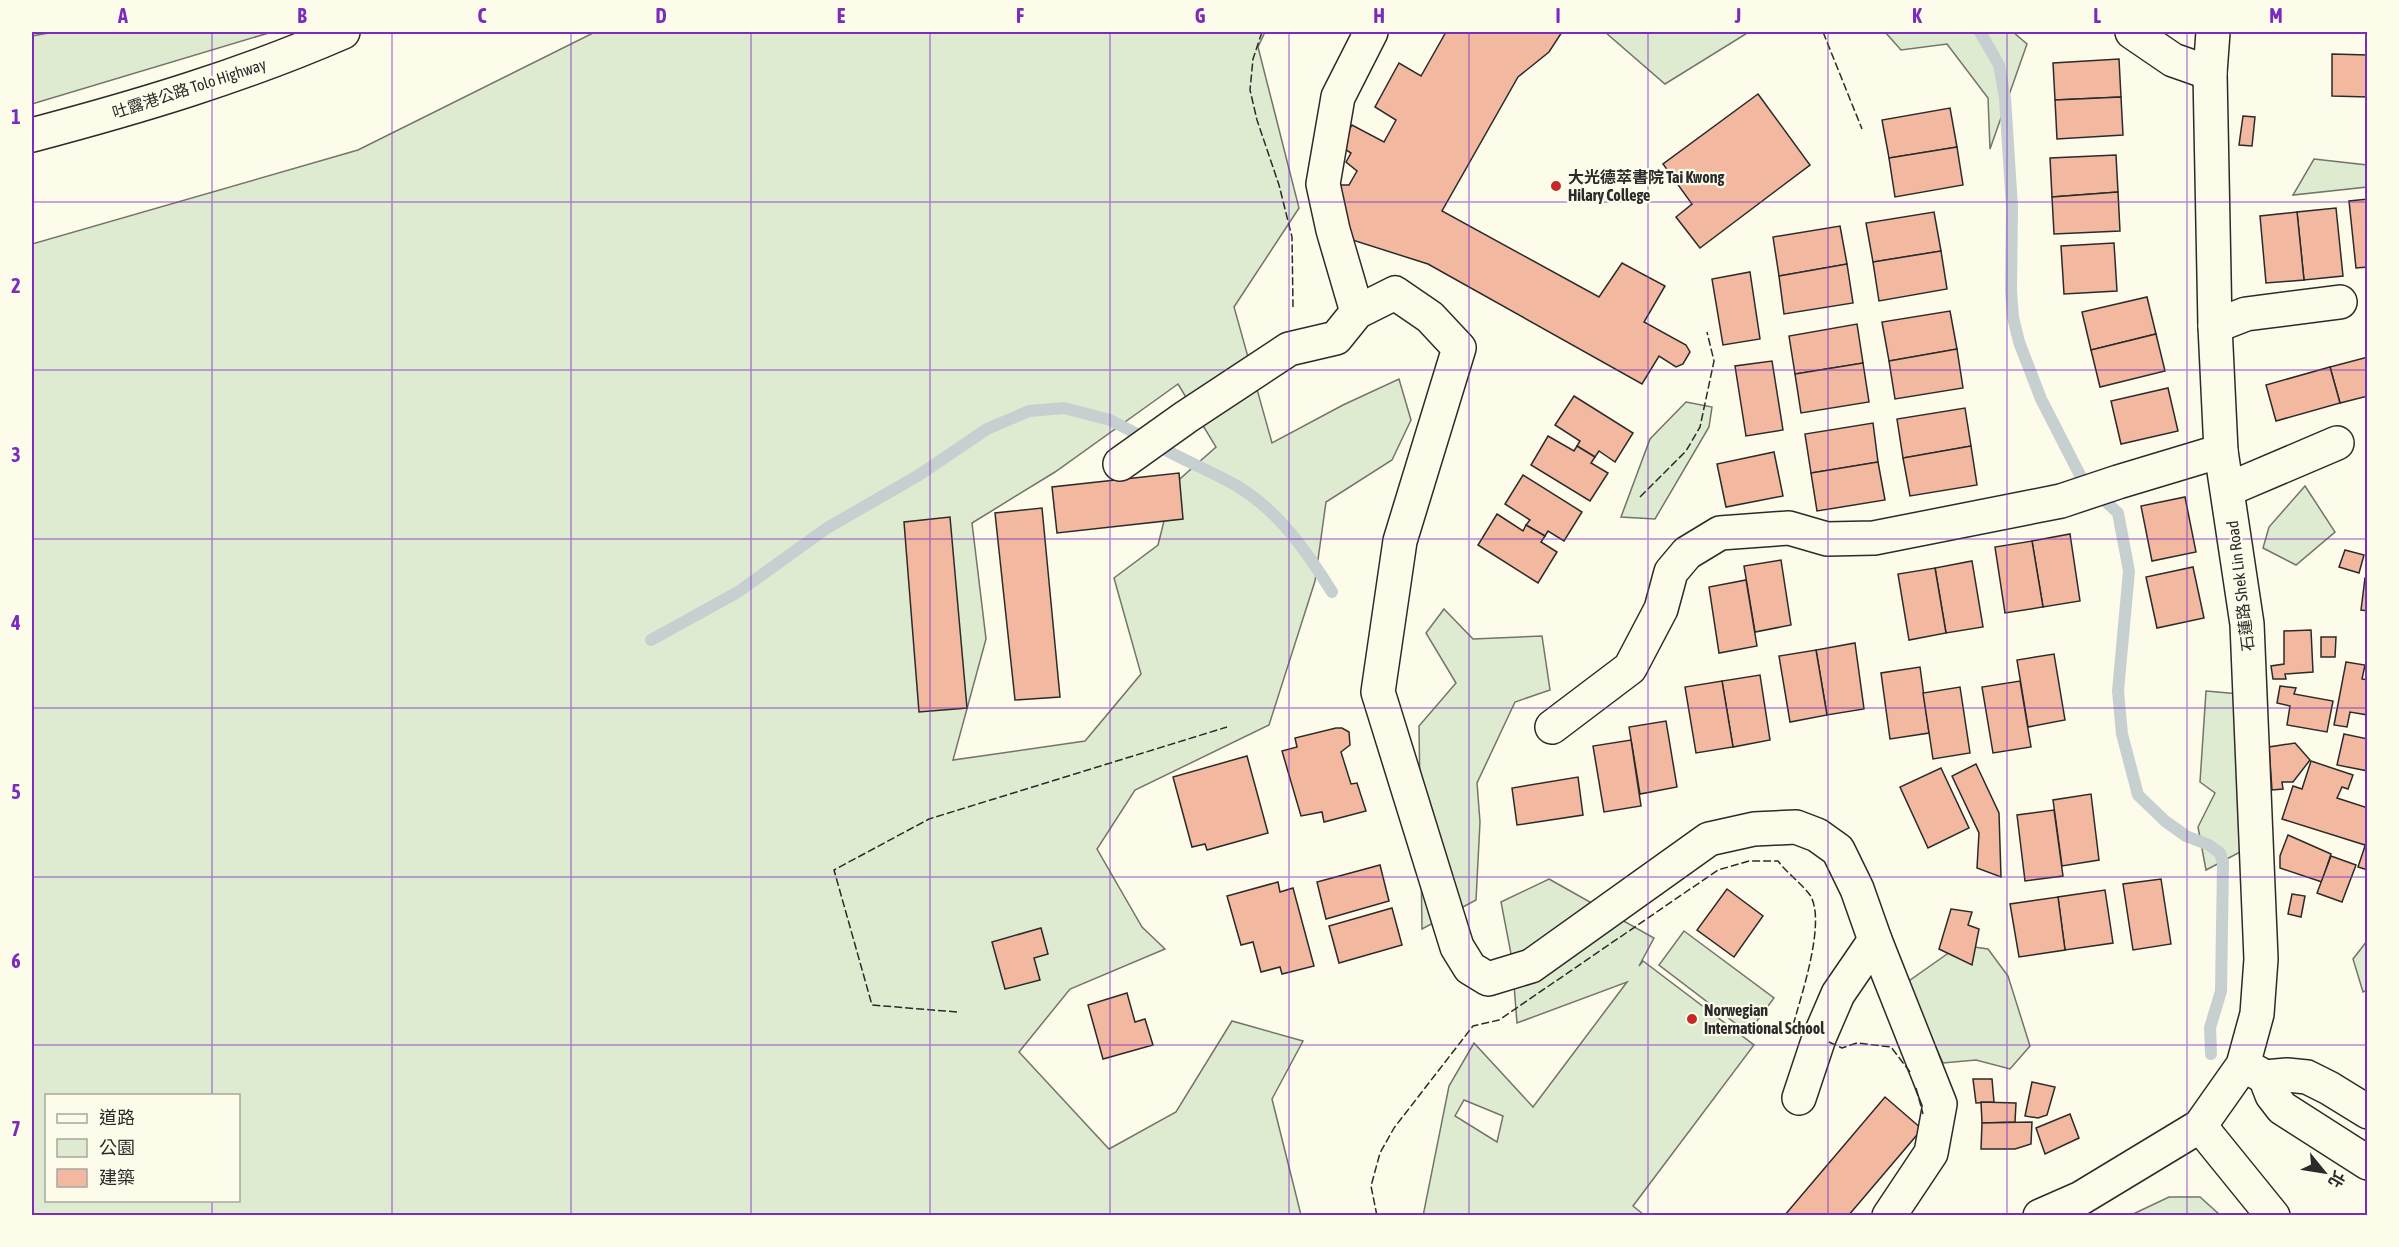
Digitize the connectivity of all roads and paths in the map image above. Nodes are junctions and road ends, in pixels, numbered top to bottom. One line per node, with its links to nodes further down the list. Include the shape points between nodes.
1 (343, 32): 6 (main road, 吐露港公路 Tolo Highway, via 224,79)
2 (1371, 32): 8 (main road, via 1338,97 1323,184)
3 (2132, 32): 5 (main road, via 2173,60)
4 (2213, 32): 5 (main road, 石蓮路 Shek Lin Road)
5 (2210, 73): 9 (main road, 石蓮路 Shek Lin Road)
6 (32, 135)
7 (2340, 302): 9 (main road, via 2246,314)
8 (1357, 312): 12 (main road, via 1336,338 1289,349); 15 (main road, via 1395,293 1430,317 1459,348 1400,541 1378,692 1445,913 1457,947 1470,968 1488,979 1531,966 1709,839 1796,827 1817,835 1838,850)
9 (2215, 326): 11 (main road, 石蓮路 Shek Lin Road)
10 (2337, 442): 13 (main road)
11 (2221, 451): 13 (main road, 石蓮路 Shek Lin Road); 14 (main road, via 2061,501 1874,538 1827,539 1789,528 1720,533 1687,553 1671,572 1661,609 1630,668)
12 (1120, 464)
13 (2229, 489): 16 (main road, 石蓮路 Shek Lin Road, via 2247,624 2261,959)
14 (1552, 727)
15 (1875, 940): 17 (main road, via 1838,994); 21 (main road, via 1940,1104 1931,1153)
16 (2254, 1071): 18 (main road, via 2307,1077); 19 (main road, 石蓮路 Shek Lin Road); 20 (main road, via 2282,1108)
17 (1799, 1098)
18 (2367, 1112)
19 (2200, 1126): 22 (main road, via 2081,1198); 23 (main road)
20 (2367, 1163)
21 (1889, 1215)
22 (2040, 1215)
23 (2273, 1215)

